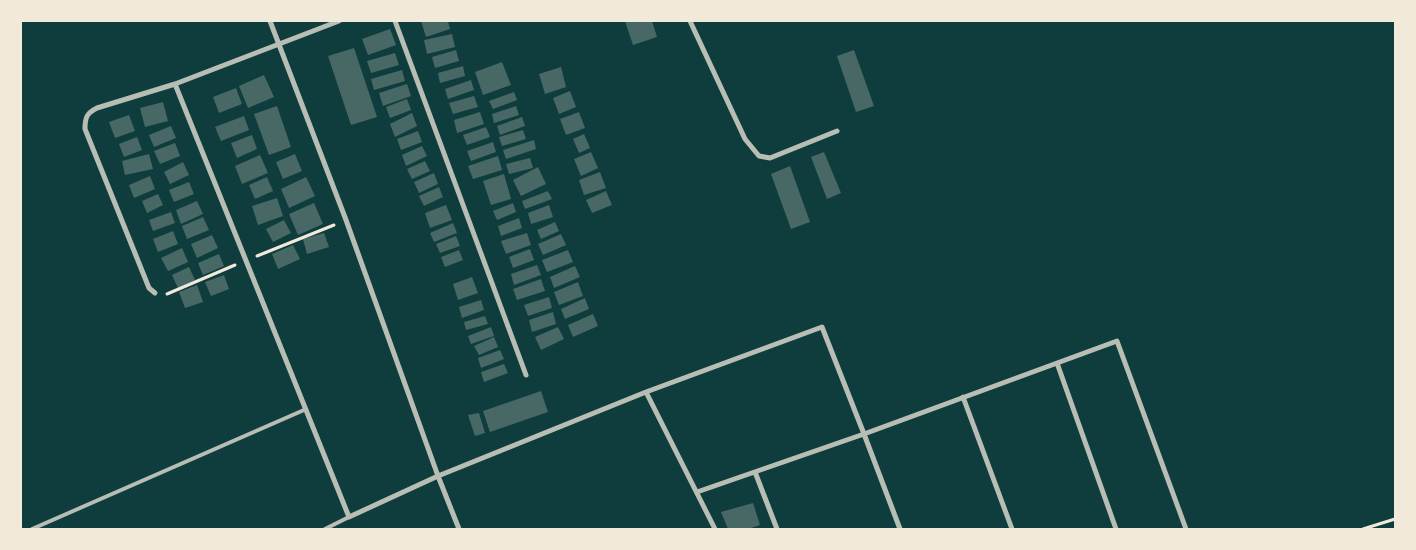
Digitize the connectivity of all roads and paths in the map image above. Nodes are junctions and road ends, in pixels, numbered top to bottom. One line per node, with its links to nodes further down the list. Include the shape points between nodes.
1 (270, 21): 5 (street)
2 (339, 21): 5 (street)
3 (395, 21): 10 (street)
4 (690, 21): 7 (street, via 745,139 759,156 770,158)
5 (278, 46): 6 (street); 16 (street, via 346,220)
6 (176, 84): 8 (street, via 97,108 85,118 85,129 149,288); 13 (street)
7 (836, 131)
8 (155, 293)
9 (1057, 363): 12 (street); 27 (street); 28 (street, via 1117,341)
10 (526, 375)
11 (646, 392): 14 (street, via 822,327); 16 (street); 17 (street)
12 (963, 397): 14 (street); 26 (street)
13 (304, 410): 18 (street); 20 (lane)
14 (864, 434): 15 (street); 25 (street)
15 (755, 472): 17 (street); 24 (street)
16 (438, 476): 18 (street); 22 (street)
17 (696, 492): 23 (street)
18 (349, 517): 21 (lane)
19 (1395, 519): 29 (path)
20 (32, 529)
21 (325, 529)
22 (459, 529)
23 (715, 529)
24 (777, 529)
25 (900, 529)
26 (1012, 529)
27 (1116, 529)
28 (1186, 529)
29 (1363, 529)

